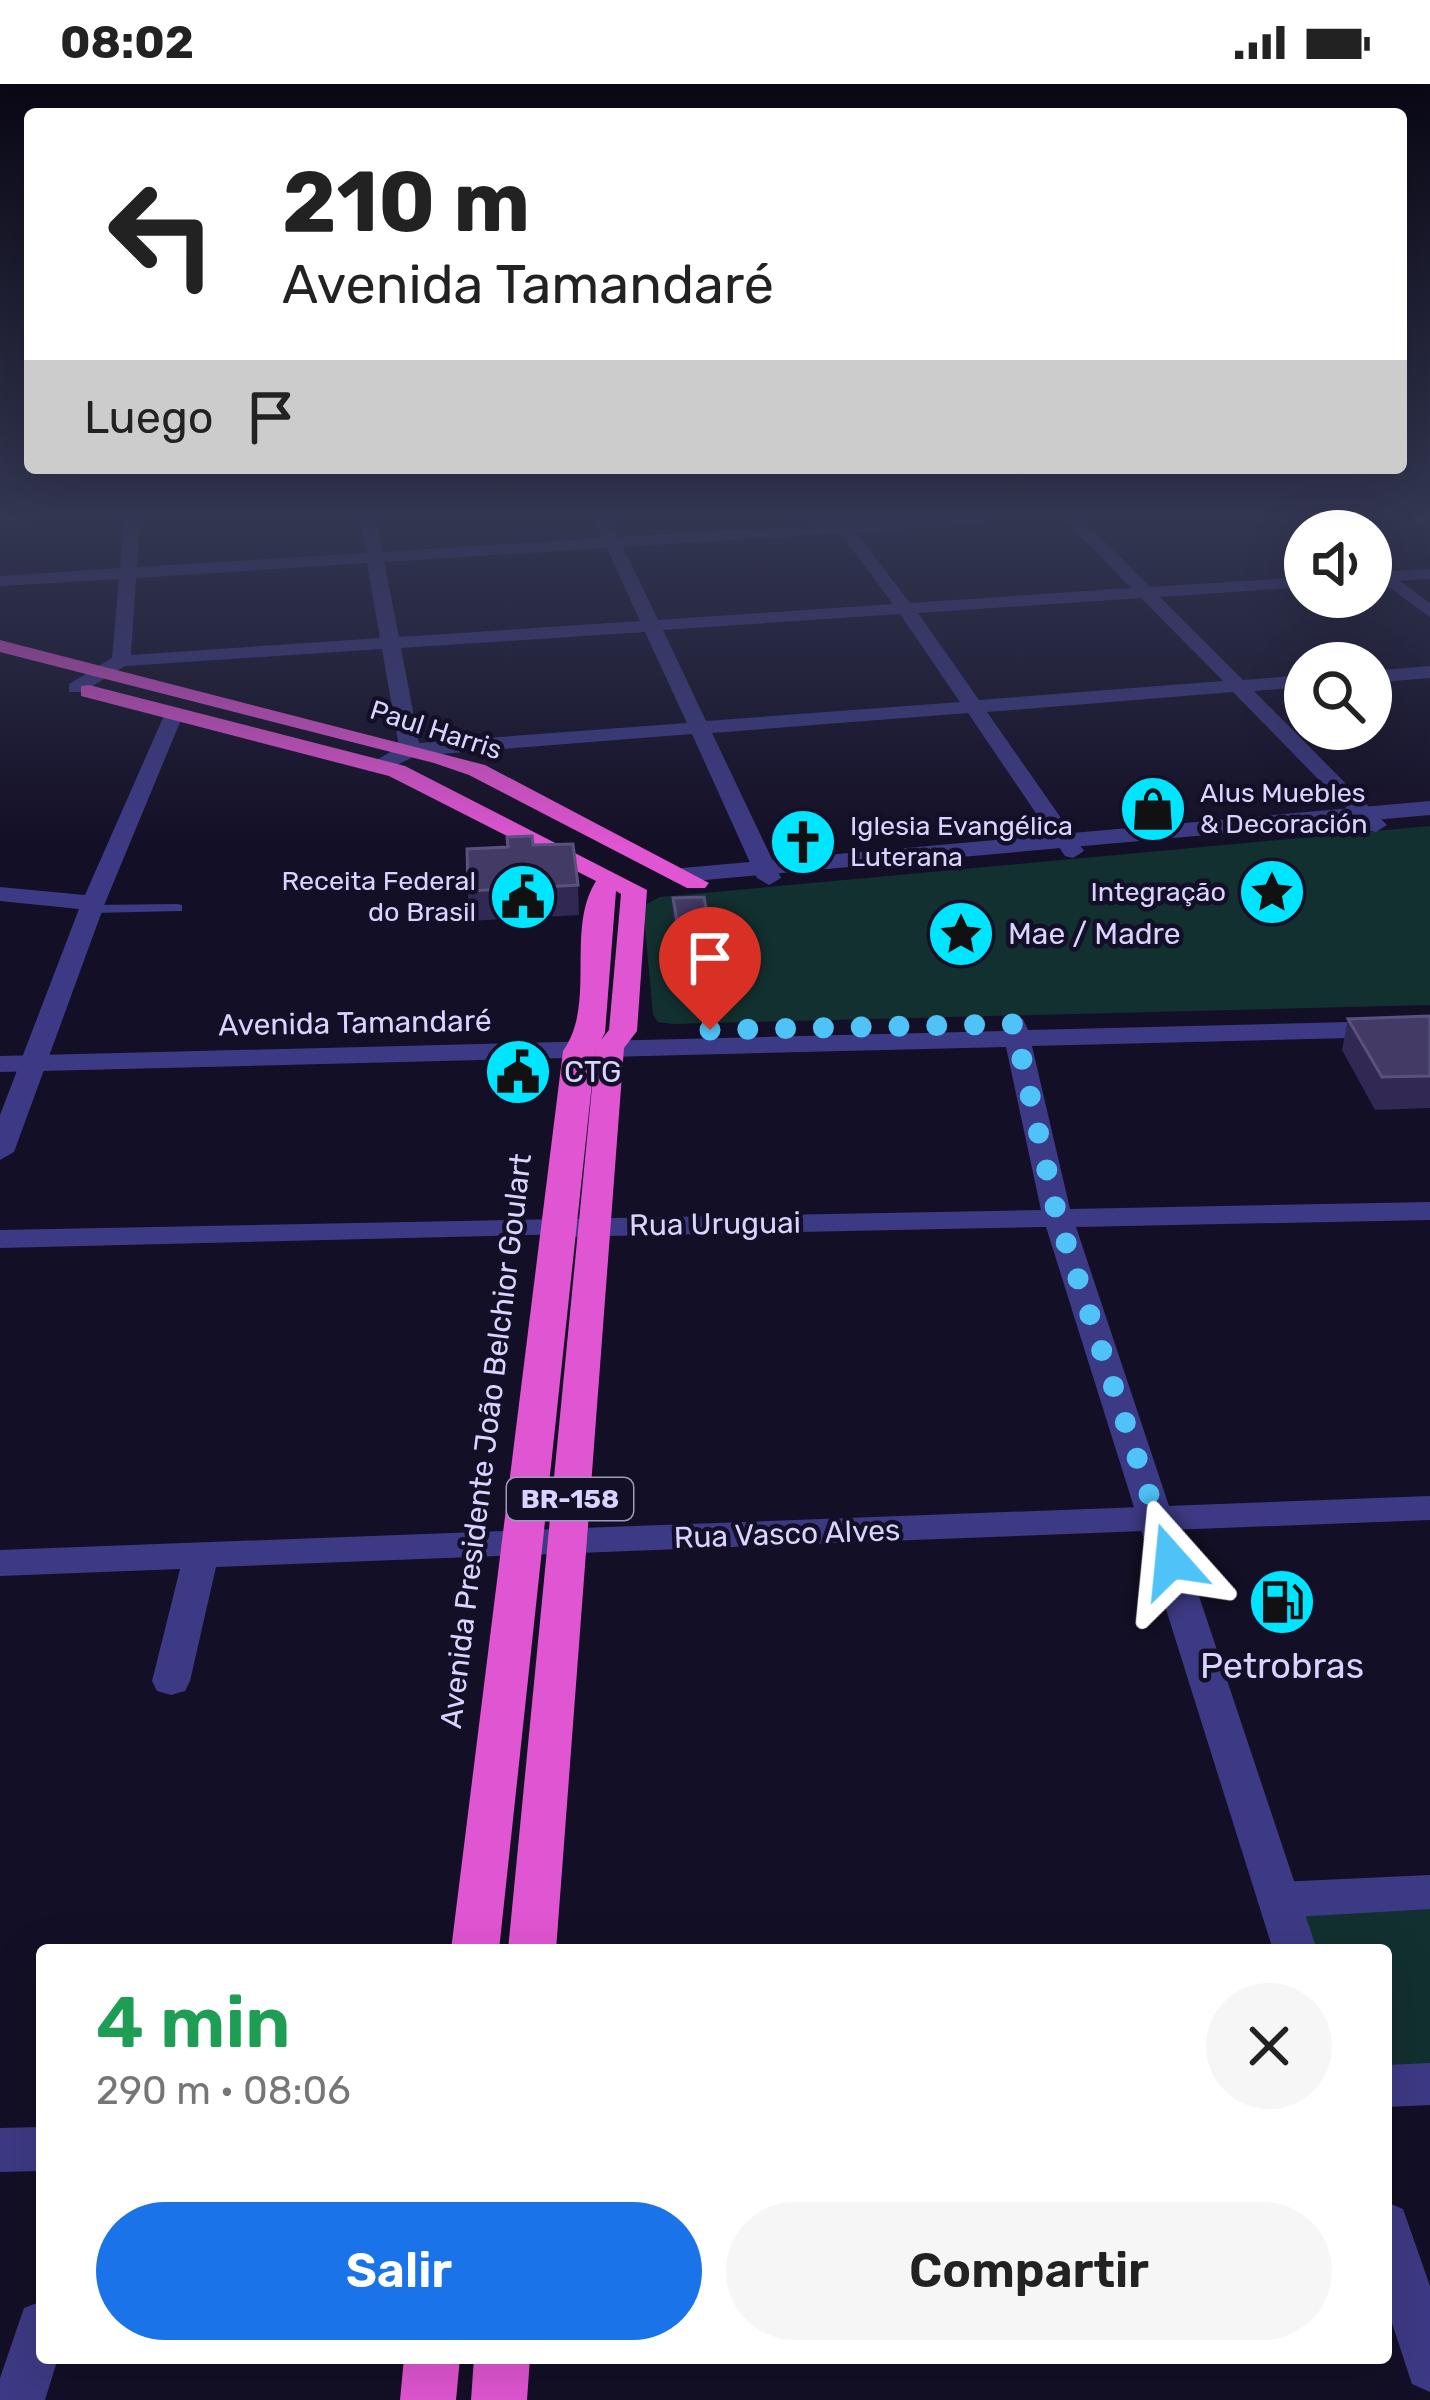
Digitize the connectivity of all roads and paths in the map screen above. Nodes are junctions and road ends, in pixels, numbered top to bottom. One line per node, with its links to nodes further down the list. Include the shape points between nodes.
1 (118, 627): 9 (street)
2 (385, 627): 7 (street)
3 (613, 627): 7 (street)
4 (653, 627): 18 (street)
5 (918, 627): 16 (street)
6 (1179, 627): 14 (street)
7 (388, 645): 9 (street); 19 (street)
8 (0, 646): 9 (highway, Paul Harris)
9 (112, 666): 15 (street); 19 (highway, Paul Harris)
10 (0, 668): 15 (highway)
11 (1430, 672): 12 (street)
12 (1392, 675)
13 (1284, 683): 14 (street)
14 (1237, 686): 16 (street); 22 (street)
15 (76, 688): 17 (highway)
16 (974, 707): 18 (street); 24 (street)
17 (173, 715): 20 (highway); 29 (street)
18 (698, 728): 19 (street); 25 (street)
19 (410, 750): 20 (street); 26 (highway, Paul Harris, via 477,770)
20 (380, 766): 27 (highway)
21 (1430, 808): 22 (street)
22 (1370, 819): 23 (street); 24 (street)
23 (1430, 820)
24 (1070, 845): 25 (street)
25 (766, 872): 26 (street)
26 (689, 879): 27 (highway)
27 (624, 885): 34 (highway, Avenida Presidente João Belchior Goulart / BR-158)
28 (0, 894): 29 (street)
29 (92, 906): 30 (lane); 36 (street)
30 (178, 908)
31 (1430, 1014): 33 (street, Avenida Tamandaré)
32 (1430, 1028): 33 (street, Avenida Tamandaré)
33 (1015, 1031): 34 (street, Avenida Tamandaré); 40 (street)
34 (600, 1041): 36 (street, Avenida Tamandaré); 41 (highway, Avenida Presidente João Belchior Goulart / BR-158)
35 (0, 1043): 36 (street, Avenida Tamandaré)
36 (39, 1053): 37 (street, Avenida Tamandaré); 38 (street)
37 (0, 1064)
38 (0, 1152)
39 (1430, 1211): 40 (street, Rua Uruguai)
40 (1057, 1215): 41 (street, Rua Uruguai); 44 (street)
41 (576, 1228): 42 (street, Rua Uruguai); 45 (highway, Avenida Presidente João Belchior Goulart / BR-158); 46 (highway, Avenida Presidente João Belchior Goulart / BR-158)
42 (0, 1239)
43 (1430, 1508): 44 (street, Rua Vasco Alves)
44 (1158, 1519): 45 (street, Rua Vasco Alves); 51 (street)
45 (567, 1543): 46 (street, Rua Vasco Alves); 53 (highway, Avenida Presidente João Belchior Goulart / BR-158)
46 (519, 1544): 47 (street, Rua Vasco Alves); 52 (highway, Avenida Presidente João Belchior Goulart / BR-158)
47 (201, 1556): 48 (street, Rua Vasco Alves); 49 (street)
48 (0, 1563)
49 (171, 1681)
50 (1430, 1892): 51 (street)
51 (1278, 1900): 54 (street)
52 (476, 1944)
53 (533, 1944)
54 (1293, 1944)
55 (1430, 2084): 56 (street)
56 (1392, 2086)
57 (36, 2149): 58 (street)
58 (0, 2150)
59 (1392, 2244): 63 (street)
60 (36, 2345): 64 (street)
61 (431, 2364): 65 (highway)
62 (502, 2364): 66 (highway)
63 (1430, 2366)
64 (19, 2400)
65 (428, 2400)
66 (499, 2400)

